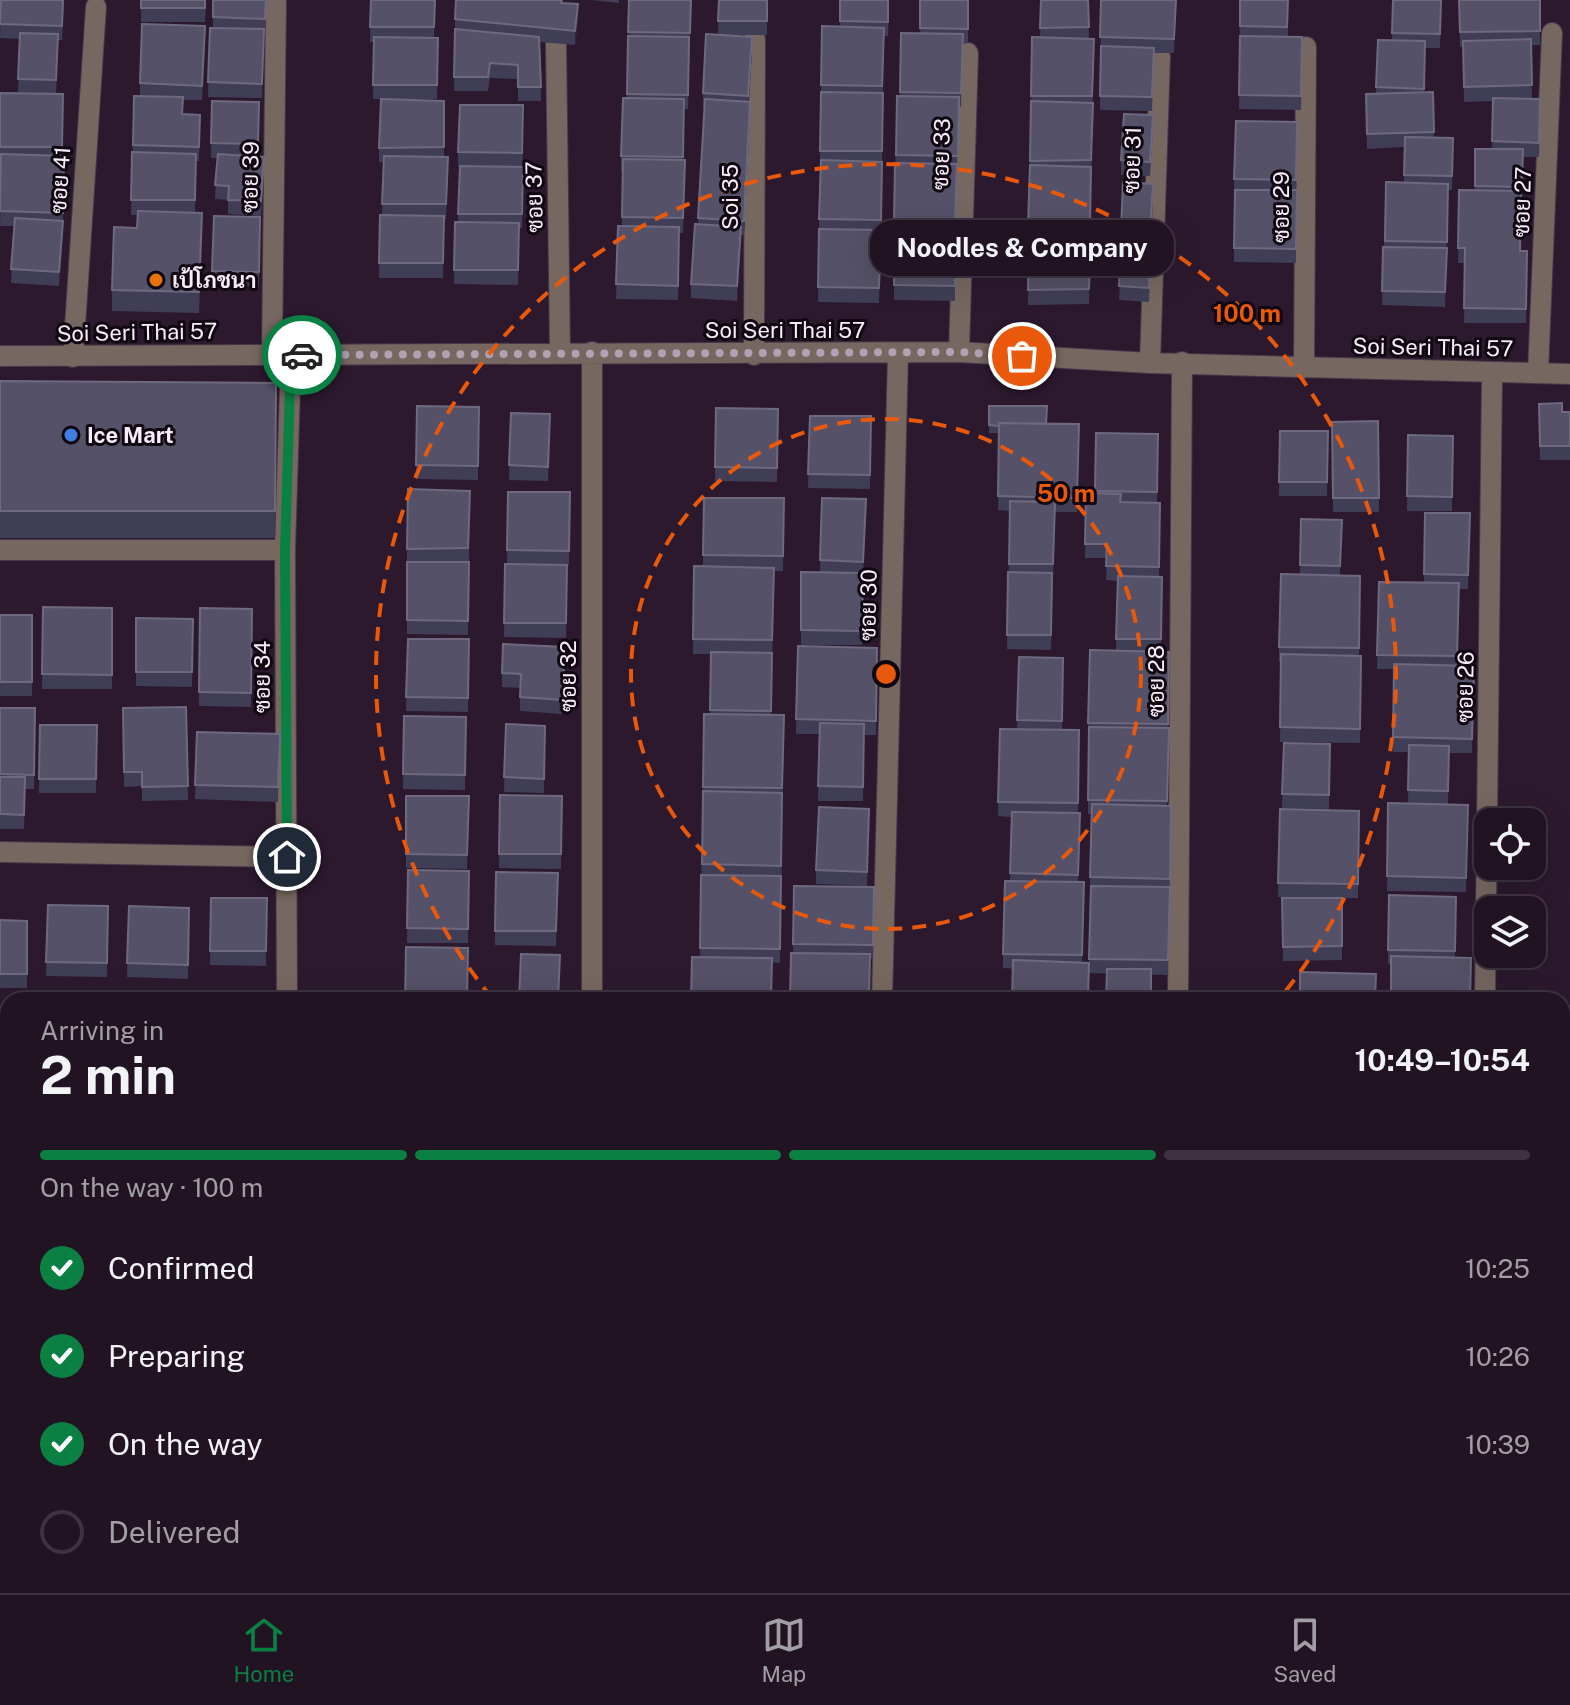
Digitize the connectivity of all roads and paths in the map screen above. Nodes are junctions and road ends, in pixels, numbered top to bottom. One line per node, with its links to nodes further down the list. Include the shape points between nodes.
1 (276, 0): 12 (street, ซอย 39)
2 (96, 7): 16 (street, ซอย 41)
3 (1552, 33): 20 (street, ซอย 27)
4 (755, 39): 14 (street, Soi 35)
5 (556, 41): 9 (street, ซอย 37)
6 (1306, 47): 19 (street, ซอย 29)
7 (968, 53): 11 (street, ซอย 33)
8 (1160, 56): 18 (street, ซอย 31)
9 (560, 352): 10 (street, Soi Seri Thai 57); 12 (street, Soi Seri Thai 57)
10 (592, 352): 14 (street, Soi Seri Thai 57); 28 (street, ซอย 32)
11 (959, 352): 13 (street, Soi Seri Thai 57); 18 (street, Soi Seri Thai 57)
12 (282, 354): 16 (street, Soi Seri Thai 57); 24 (street, ซอย 34)
13 (898, 354): 14 (street, Soi Seri Thai 57); 29 (street, ซอย 30)
14 (754, 355)
15 (0, 356): 16 (street, Soi Seri Thai 57)
16 (73, 357)
17 (1182, 362): 18 (street, Soi Seri Thai 57); 19 (street, Soi Seri Thai 57); 30 (street, ซอย 28)
18 (1150, 363)
19 (1304, 368): 22 (street, Soi Seri Thai 57)
20 (1538, 373): 21 (street, Soi Seri Thai 57); 22 (street, Soi Seri Thai 57)
21 (1570, 374)
22 (1492, 375): 31 (street, ซอย 26)
23 (0, 550): 24 (street)
24 (285, 550): 26 (street, ซอย 34)
25 (0, 852): 26 (street)
26 (287, 857): 27 (street, ซอย 34)
27 (287, 992)
28 (592, 992)
29 (882, 992)
30 (1178, 992)
31 (1485, 992)

